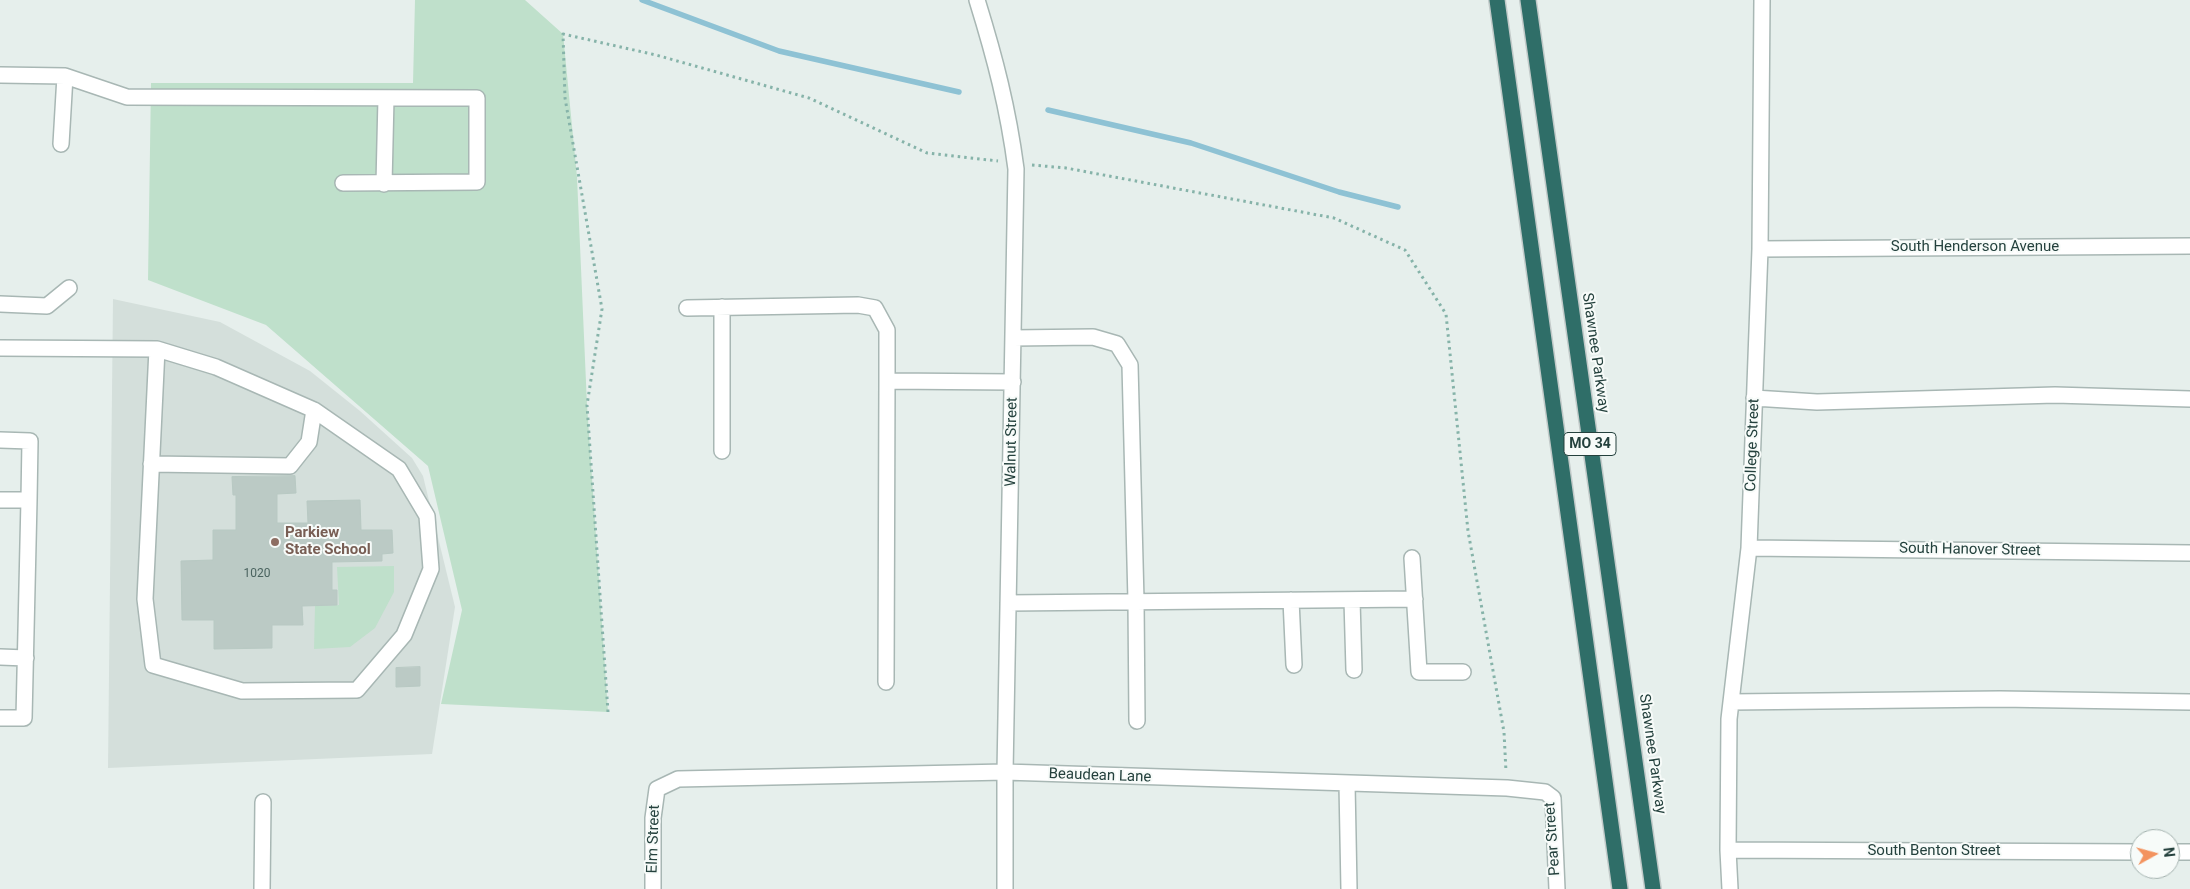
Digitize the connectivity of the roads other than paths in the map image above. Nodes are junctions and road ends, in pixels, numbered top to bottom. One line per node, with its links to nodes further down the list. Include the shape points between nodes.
1 (977, 0): 17 (street, Walnut Street, via 1010,121 1015,163)
2 (1497, 0): 60 (highway, MO 34)
3 (1528, 0): 61 (highway, Shawnee Parkway / MO 34)
4 (1762, 0): 12 (street, College Street)
5 (0, 75): 6 (street)
6 (65, 76): 7 (street, via 127,97); 8 (street)
7 (386, 98): 10 (street); 10 (street, via 477,98 476,182)
8 (61, 144)
9 (343, 183): 10 (street)
10 (384, 184)
11 (2190, 246): 12 (street, South Henderson Avenue)
12 (1760, 249): 22 (street, College Street)
13 (69, 288): 14 (street, via 47,306)
14 (0, 304)
15 (722, 307): 16 (street); 20 (street, via 858,305 875,308 888,330); 26 (street)
16 (687, 308)
17 (1013, 338): 21 (street, Walnut Street); 36 (street, via 1093,337 1117,344 1130,365)
18 (0, 348): 19 (street)
19 (157, 349): 24 (street, via 216,367); 27 (street)
20 (887, 381): 21 (street); 43 (street)
21 (1013, 382): 37 (street, Walnut Street)
22 (1754, 398): 23 (street, via 1817,402 2055,395); 30 (street, College Street)
23 (2190, 399)
24 (314, 410): 27 (street, via 309,442 290,466); 27 (street, via 399,469 427,516 430,569 404,635 358,690 242,691 153,665 145,599)
25 (0, 440): 29 (street, via 30,441)
26 (722, 451)
27 (152, 464)
28 (0, 500): 29 (street)
29 (29, 500): 39 (street)
30 (1749, 548): 31 (street, South Hanover Street); 44 (street, College Street)
31 (2190, 553)
32 (1412, 558): 33 (street)
33 (1415, 599): 35 (street); 42 (street, via 1419,672)
34 (1291, 600): 35 (street); 36 (street); 40 (street)
35 (1352, 600): 41 (street)
36 (1136, 602): 37 (street); 47 (street)
37 (1008, 603): 48 (street, Walnut Street)
38 (0, 657): 39 (street)
39 (26, 658): 46 (street, via 24,718)
40 (1294, 665)
41 (1354, 670)
42 (1463, 672)
43 (886, 682)
44 (1731, 702): 45 (street, via 2000,699); 53 (street, College Street)
45 (2190, 702)
46 (0, 718)
47 (1137, 721)
48 (1005, 772): 49 (street, Beaudean Lane); 50 (street, Beaudean Lane, via 678,779); 57 (street, Walnut Street)
49 (1347, 784): 51 (street, Beaudean Lane); 58 (street)
50 (657, 789): 56 (street, Elm Street, via 653,818)
51 (1545, 792): 59 (street, Pear Street, via 1553,798)
52 (263, 802): 55 (street)
53 (1728, 850): 54 (street, South Benton Street); 62 (street, College Street)
54 (2130, 852)
55 (262, 889)
56 (653, 889)
57 (1005, 889)
58 (1350, 889)
59 (1557, 889)
60 (1620, 889)
61 (1653, 889)
62 (1730, 889)

